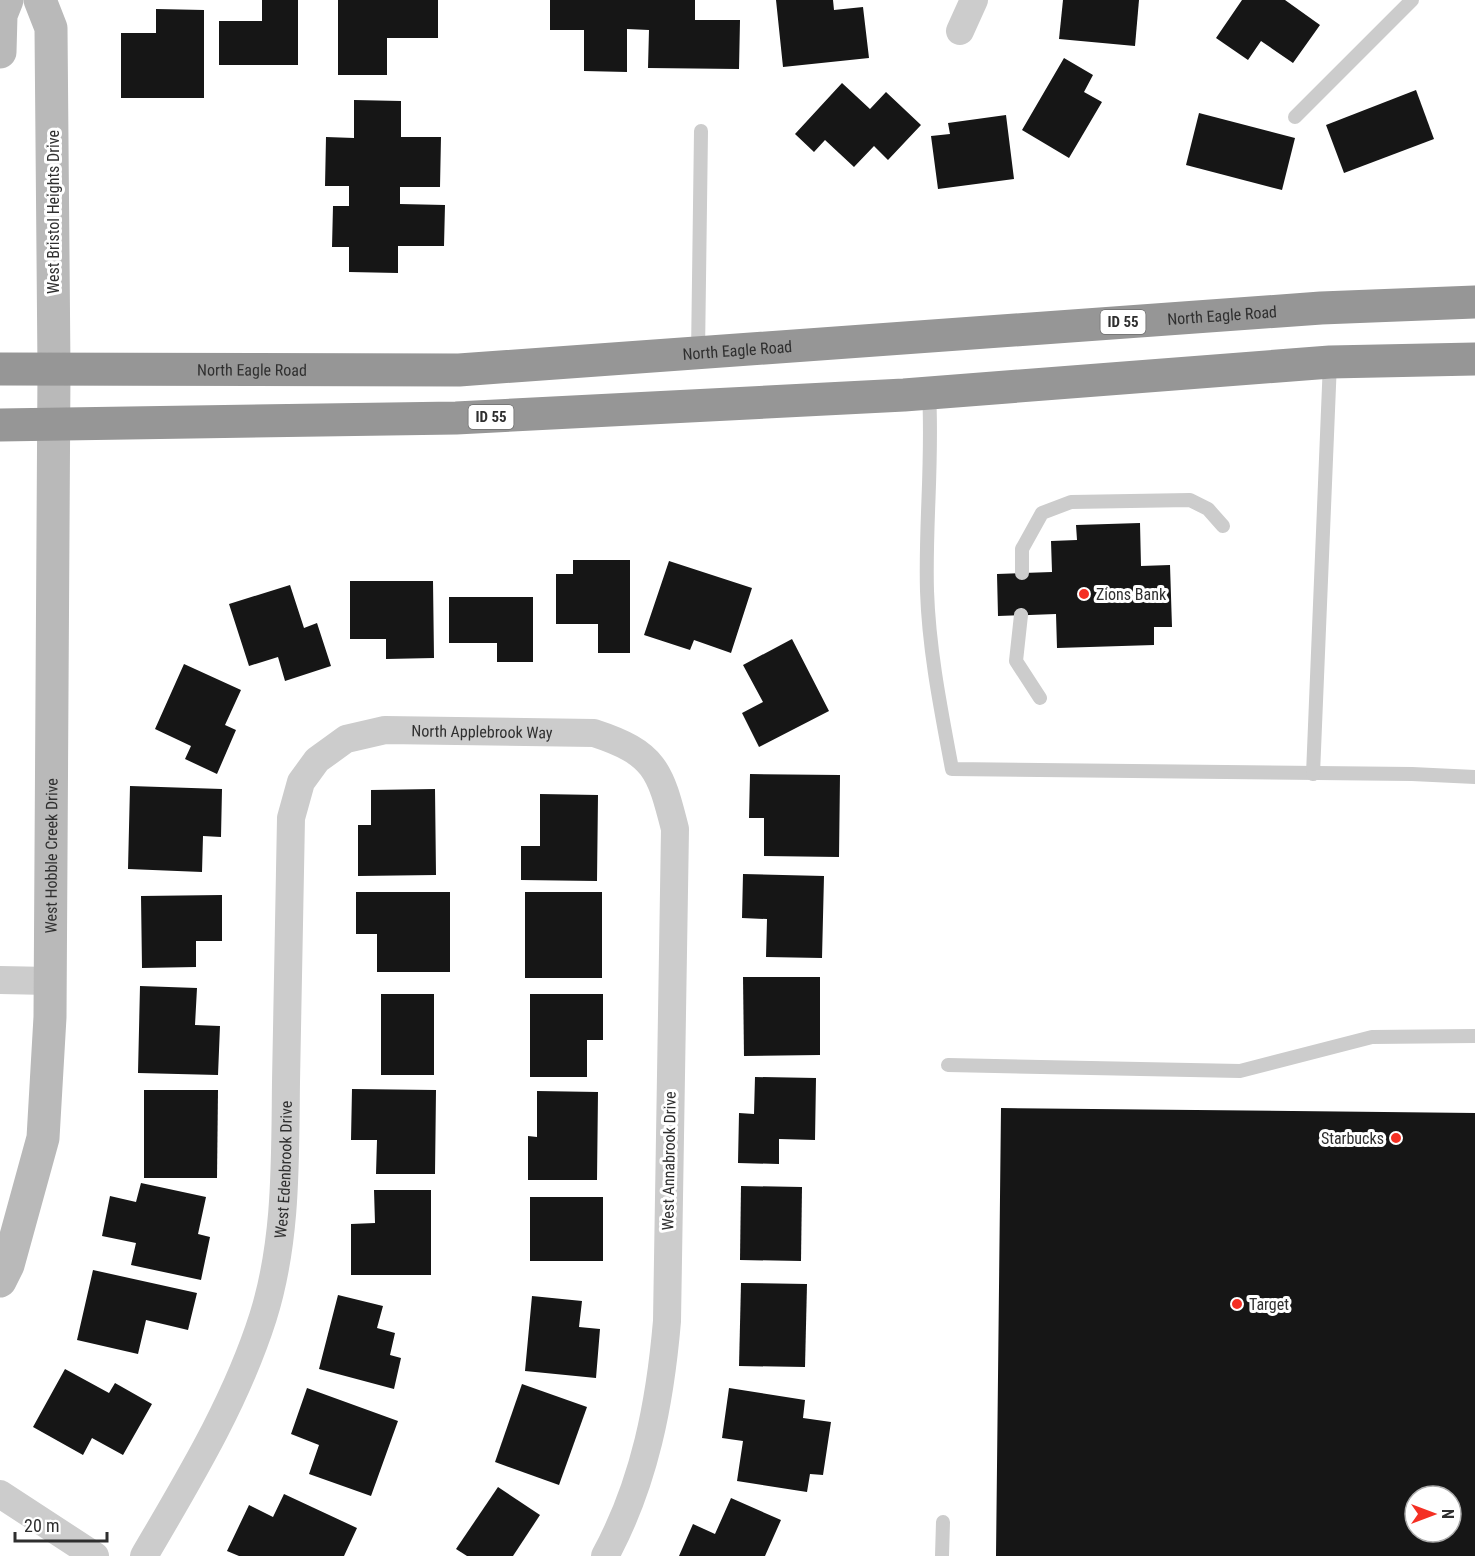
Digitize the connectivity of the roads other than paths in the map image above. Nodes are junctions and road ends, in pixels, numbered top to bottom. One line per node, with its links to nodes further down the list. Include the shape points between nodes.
1 (7, 0): 6 (street, via 1,15)
2 (40, 0): 14 (street, West Bristol Heights Drive, via 51,28)
3 (974, 0): 5 (street)
4 (1412, 0): 7 (lane)
5 (960, 31)
6 (0, 52)
7 (1295, 117)
8 (701, 131): 10 (lane)
9 (1475, 302): 10 (highway, North Eagle Road / ID 55, via 1300,310)
10 (698, 354): 14 (highway, North Eagle Road / ID 55, via 459,370)
11 (1475, 359): 12 (highway, ID 55)
12 (1330, 362): 15 (highway, ID 55); 24 (lane)
13 (0, 369): 14 (highway, North Eagle Road / ID 55)
14 (54, 369): 17 (street, West Bristol Heights Drive)
15 (929, 393): 17 (highway, ID 55, via 456,418); 24 (lane, via 932,442 927,591 934,677 952,769)
16 (0, 425): 17 (highway, ID 55)
17 (53, 425): 27 (street, West Hobble Creek Drive)
18 (1223, 526): 19 (lane, via 1208,509 1190,500 1071,502 1042,513 1022,549)
19 (1022, 573)
20 (1021, 615): 21 (lane, via 1016,661)
21 (1040, 698)
22 (317, 760): 23 (street, North Applebrook Way, via 346,740 385,730 594,733 622,742); 34 (street, West Edenbrook Drive, via 301,782 291,818 285,1174 279,1244 264,1315 241,1379)
23 (649, 761): 35 (street, West Annabrook Drive, via 666,793 675,829 667,1321 662,1384 649,1446 630,1502)
24 (1313, 774): 25 (lane)
25 (1475, 777)
26 (0, 980): 27 (street)
27 (50, 981): 30 (street, West Hobble Creek Drive, via 43,1138 8,1265)
28 (1475, 1036): 29 (lane, via 1372,1037 1240,1071)
29 (948, 1065)
30 (0, 1281)
31 (0, 1494): 33 (street)
32 (942, 1522): 36 (lane)
33 (95, 1556)
34 (144, 1556)
35 (605, 1556)
36 (942, 1556)

